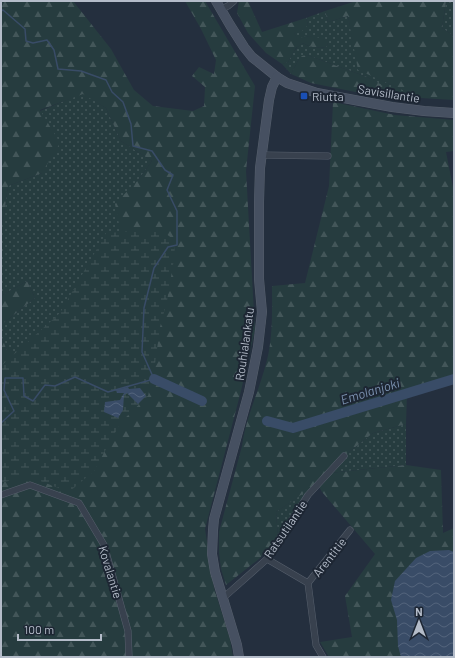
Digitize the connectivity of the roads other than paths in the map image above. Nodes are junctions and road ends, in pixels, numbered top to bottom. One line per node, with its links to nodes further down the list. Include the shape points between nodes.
1 (234, 1): 2 (street, via 228,6)
2 (218, 5): 3 (street, via 252,57)
3 (276, 77): 4 (street, Savisillantie, via 317,93 392,107); 5 (street, Rouhialankatu, via 269,100)
4 (454, 113)
5 (262, 155): 6 (street); 12 (street, Rouhialankatu, via 259,279 262,312 259,340 249,392 213,530 212,554)
6 (328, 156)
7 (344, 456): 10 (street, Ratsutilantie, via 308,495)
8 (1, 495): 13 (street, Kovalantie, via 30,485 79,503 104,545 128,631)
9 (350, 530): 11 (street, Arentitie)
10 (267, 559): 11 (street); 12 (street, Ratsutilantie)
11 (308, 583): 15 (street, via 316,645)
12 (223, 598): 14 (street, Rouhialankatu)
13 (129, 657)
14 (240, 657)
15 (323, 657)

